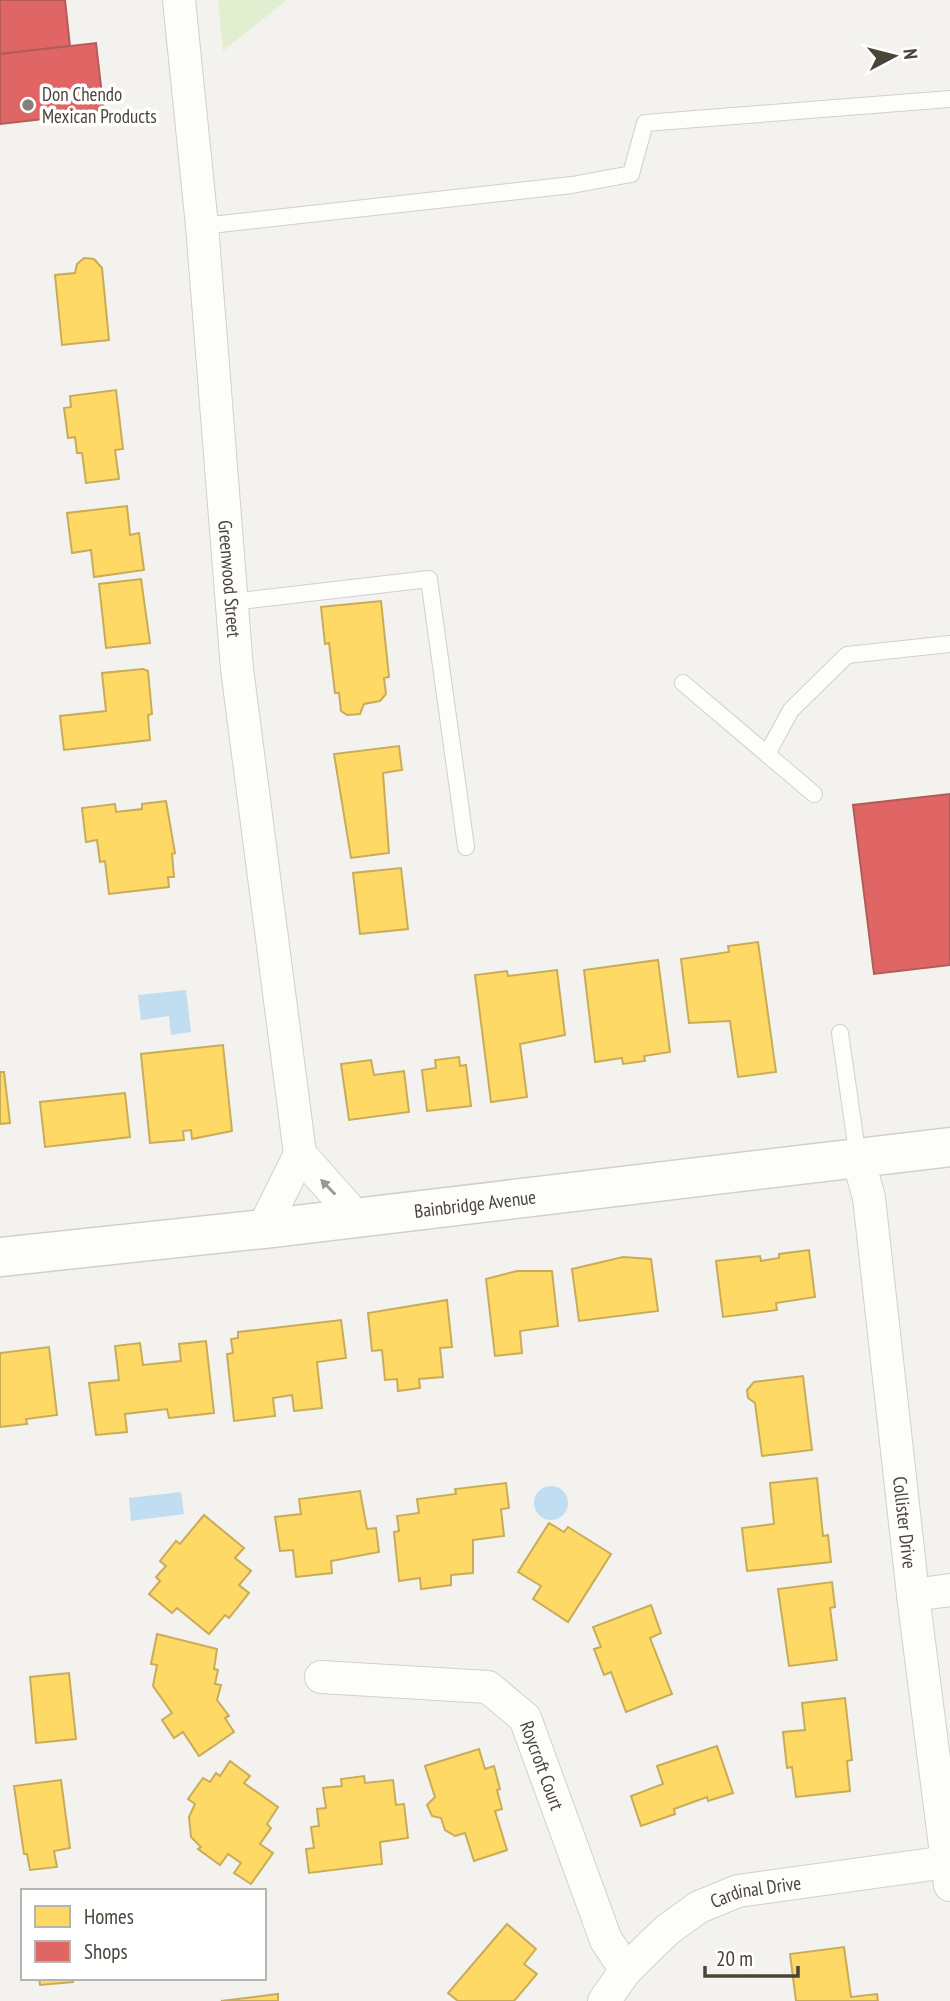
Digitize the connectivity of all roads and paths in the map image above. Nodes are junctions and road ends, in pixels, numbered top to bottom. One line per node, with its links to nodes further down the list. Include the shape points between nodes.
1 (178, 0): 3 (street, Greenwood Street)
2 (950, 99): 3 (lane, via 645,123 632,174 572,185)
3 (202, 226): 4 (street, Greenwood Street)
4 (231, 602): 9 (lane, via 429,579); 12 (street, Greenwood Street)
5 (950, 644): 7 (lane, via 847,655 791,710)
6 (683, 683): 7 (lane)
7 (767, 754): 8 (lane)
8 (814, 794)
9 (466, 847)
10 (840, 1033): 13 (lane)
11 (950, 1147): 13 (street, Bainbridge Avenue)
12 (300, 1154): 14 (street, one-way to 12); 15 (street)
13 (858, 1158): 14 (street, Bainbridge Avenue); 18 (street, Collister Drive, via 869,1198)
14 (356, 1218): 15 (street, Bainbridge Avenue)
15 (263, 1229): 16 (street, Bainbridge Avenue)
16 (0, 1257)
17 (950, 1590): 18 (street)
18 (913, 1595): 20 (street, Collister Drive)
19 (321, 1677): 21 (street, Roycroft Court, via 488,1687 525,1718 606,1940)
20 (949, 1873): 21 (street, Cardinal Drive, via 738,1891 699,1907)
21 (626, 1970): 22 (street, Cardinal Drive)
22 (604, 2001)

